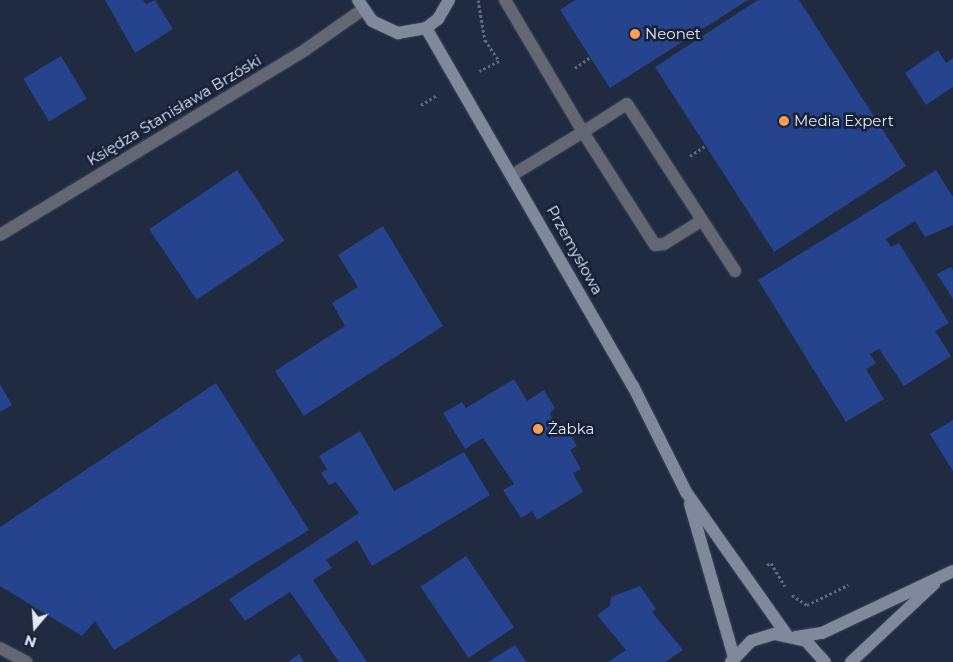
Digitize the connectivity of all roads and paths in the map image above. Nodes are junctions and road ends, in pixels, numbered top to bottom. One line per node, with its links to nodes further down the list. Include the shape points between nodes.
1 (449, 0): 4 (street)
2 (505, 0): 5 (street)
3 (360, 5): 4 (street, via 384,30 412,33); 8 (street, Księdza Stanisława Brzóski, via 305,50)
4 (426, 28): 6 (street, Przemysłowa)
5 (583, 132): 6 (street); 7 (street, via 655,245 664,244); 7 (street, via 627,104)
6 (514, 174): 10 (street, Przemysłowa, via 634,386)
7 (702, 221): 9 (street)
8 (0, 235)
9 (736, 271)
10 (686, 492): 13 (street); 15 (street, via 730,632)
11 (953, 571): 12 (street)
12 (940, 579): 13 (street, via 822,633); 18 (street)
13 (791, 636): 15 (street, via 751,641); 17 (street, via 815,648)
14 (0, 648): 16 (street)
15 (733, 660)
16 (26, 662)
17 (825, 662)
18 (851, 662)

